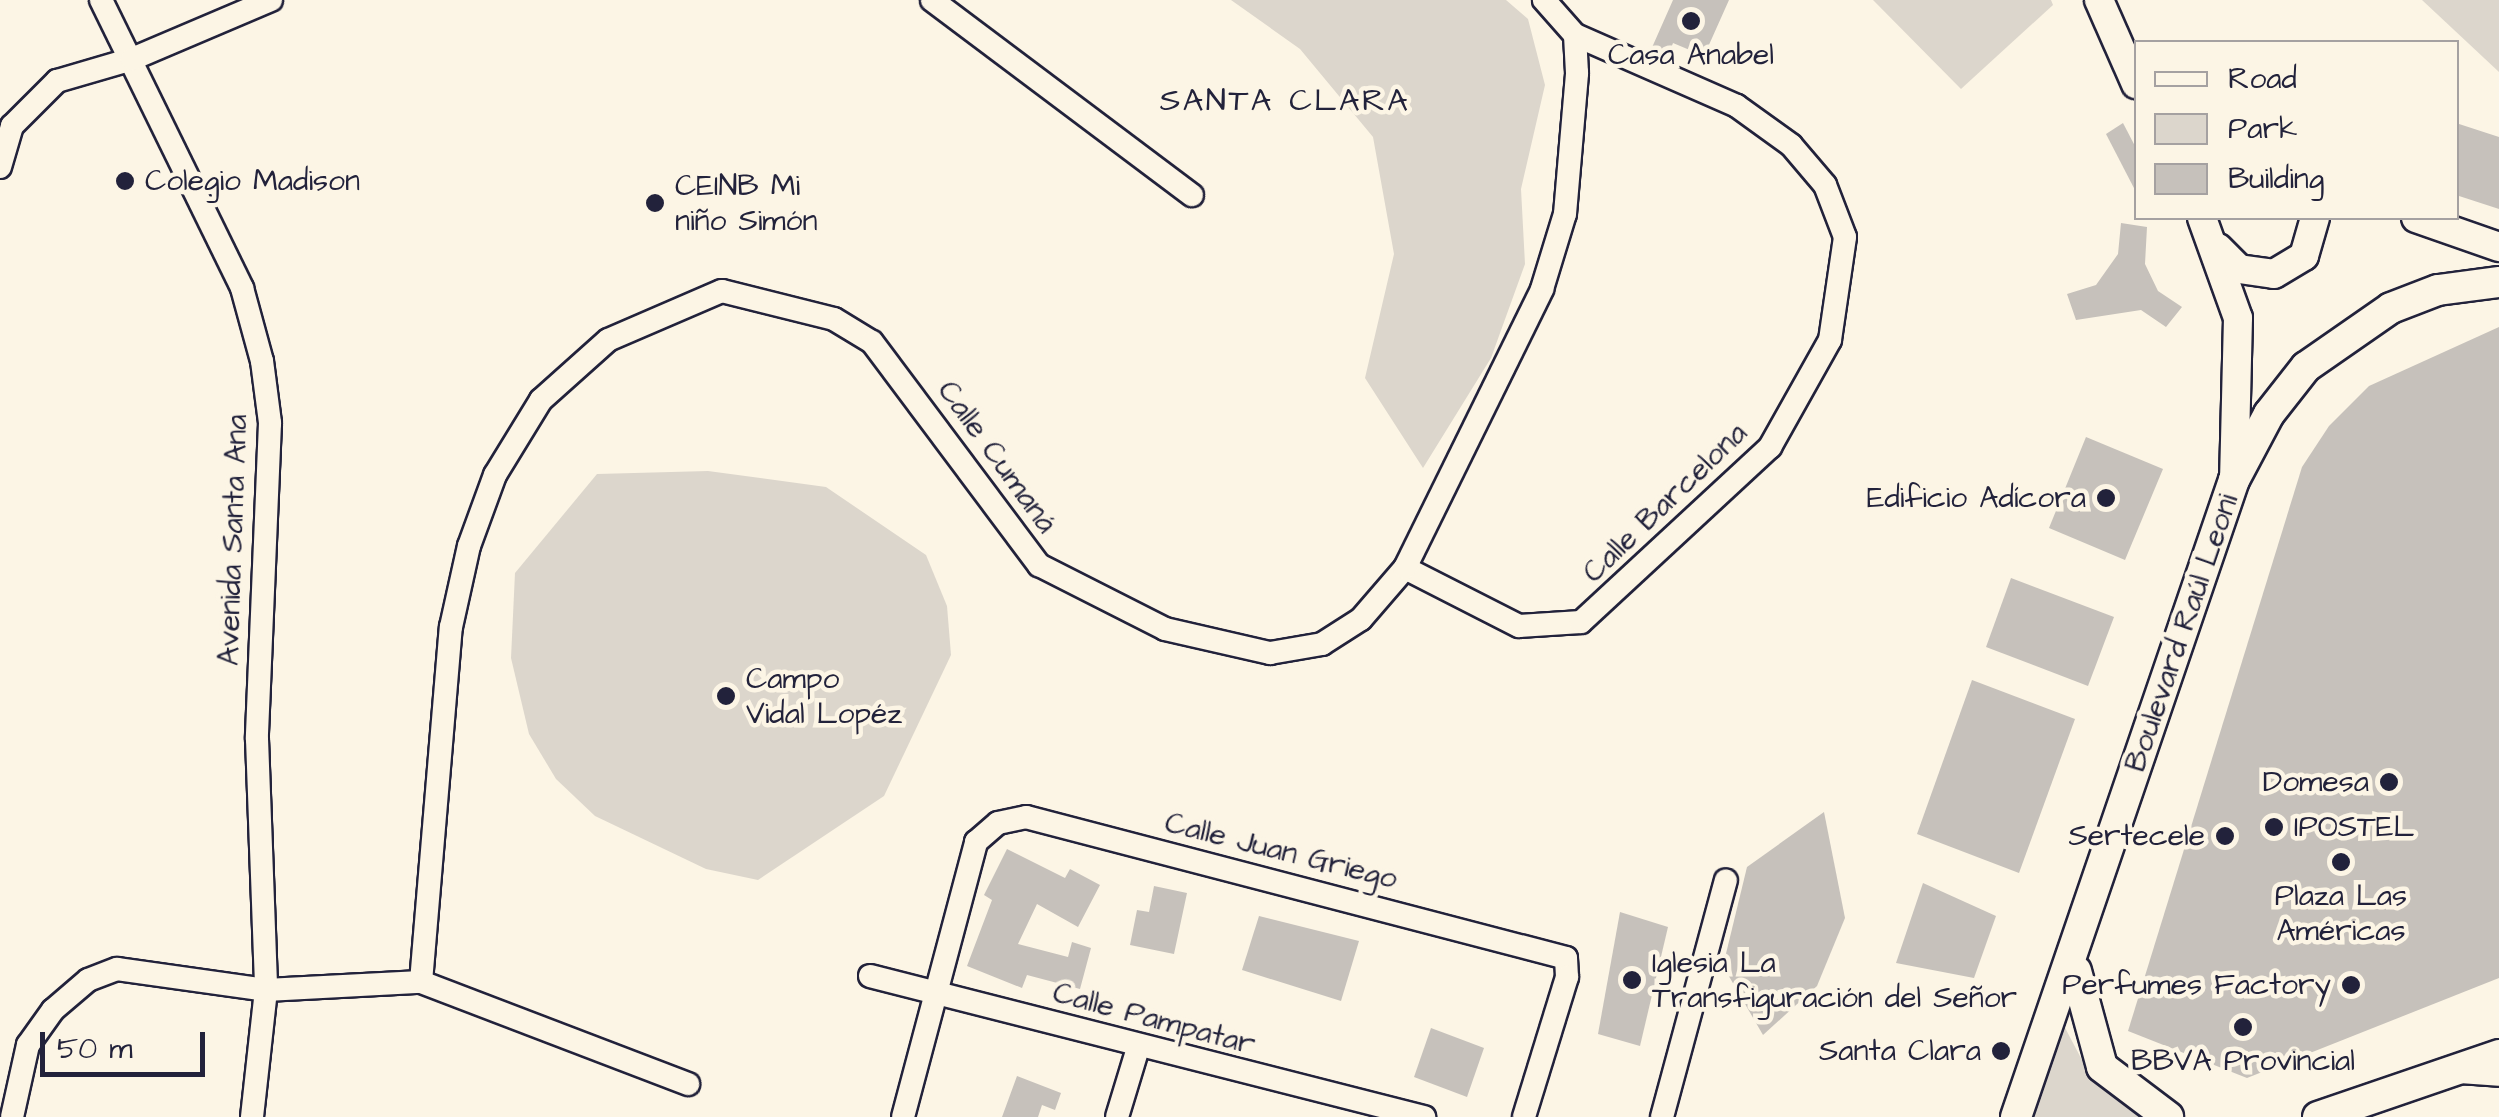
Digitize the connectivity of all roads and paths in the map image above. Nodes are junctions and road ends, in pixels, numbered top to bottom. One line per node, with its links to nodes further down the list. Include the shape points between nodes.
1 (101, 0): 7 (street, Avenida Santa Ana)
2 (271, 0): 7 (street)
3 (932, 0): 10 (street)
4 (1544, 0): 6 (street)
5 (2098, 0): 8 (street)
6 (1575, 34): 17 (street, Calle Cumaná, via 1565,214 1542,289); 17 (street, Calle Barcelona, via 1737,106 1802,158 1824,185 1845,237 1830,340 1770,447 1582,622 1519,626)
7 (132, 59): 9 (street, via 44,91 12,126); 22 (street, Avenida Santa Ana, via 242,288 262,361 270,422 257,739)
8 (2130, 60)
9 (0, 167)
10 (1192, 196)
11 (2313, 220): 13 (street, via 2304,256 2274,274 2239,269)
12 (2422, 220): 14 (street)
13 (2210, 226): 16 (street, via 2242,349)
14 (2499, 246)
15 (2499, 282): 16 (main road, Boulevard Raúl Leoni, via 2417,296 2344,337 2288,386)
16 (2234, 480): 19 (main road, Boulevard Raúl Leoni)
17 (1405, 568): 21 (street, Calle Cumaná, via 1361,619 1322,644 1270,653 1165,628 1039,566 872,342 798,305 722,291 667,308 608,340 542,400 496,474 468,546 452,627)
18 (1726, 880): 36 (street)
19 (2075, 964): 37 (main road, Boulevard Raúl Leoni); 38 (main road, via 2080,1008 2102,1068)
20 (870, 976): 23 (street, Calle Pampatar)
21 (421, 982): 22 (street); 28 (street)
22 (266, 990): 30 (street, via 118,968 88,980 28,1045); 31 (street, Avenida Santa Ana)
23 (937, 992): 24 (street, Calle Pampatar); 32 (street); 35 (street, Calle Juan Griego, via 976,842 998,824 1026,817 1566,958 1567,977)
24 (1138, 1048): 29 (street, Calle Pampatar); 33 (street)
25 (2499, 1055): 26 (main road)
26 (2452, 1072): 27 (street); 39 (main road)
27 (2499, 1075)
28 (688, 1084)
29 (1329, 1106): 34 (street, Calle Pampatar)
30 (12, 1117)
31 (252, 1117)
32 (904, 1117)
33 (1117, 1117)
34 (1424, 1117)
35 (1524, 1117)
36 (1662, 1117)
37 (2016, 1117)
38 (2168, 1117)
39 (2318, 1117)

